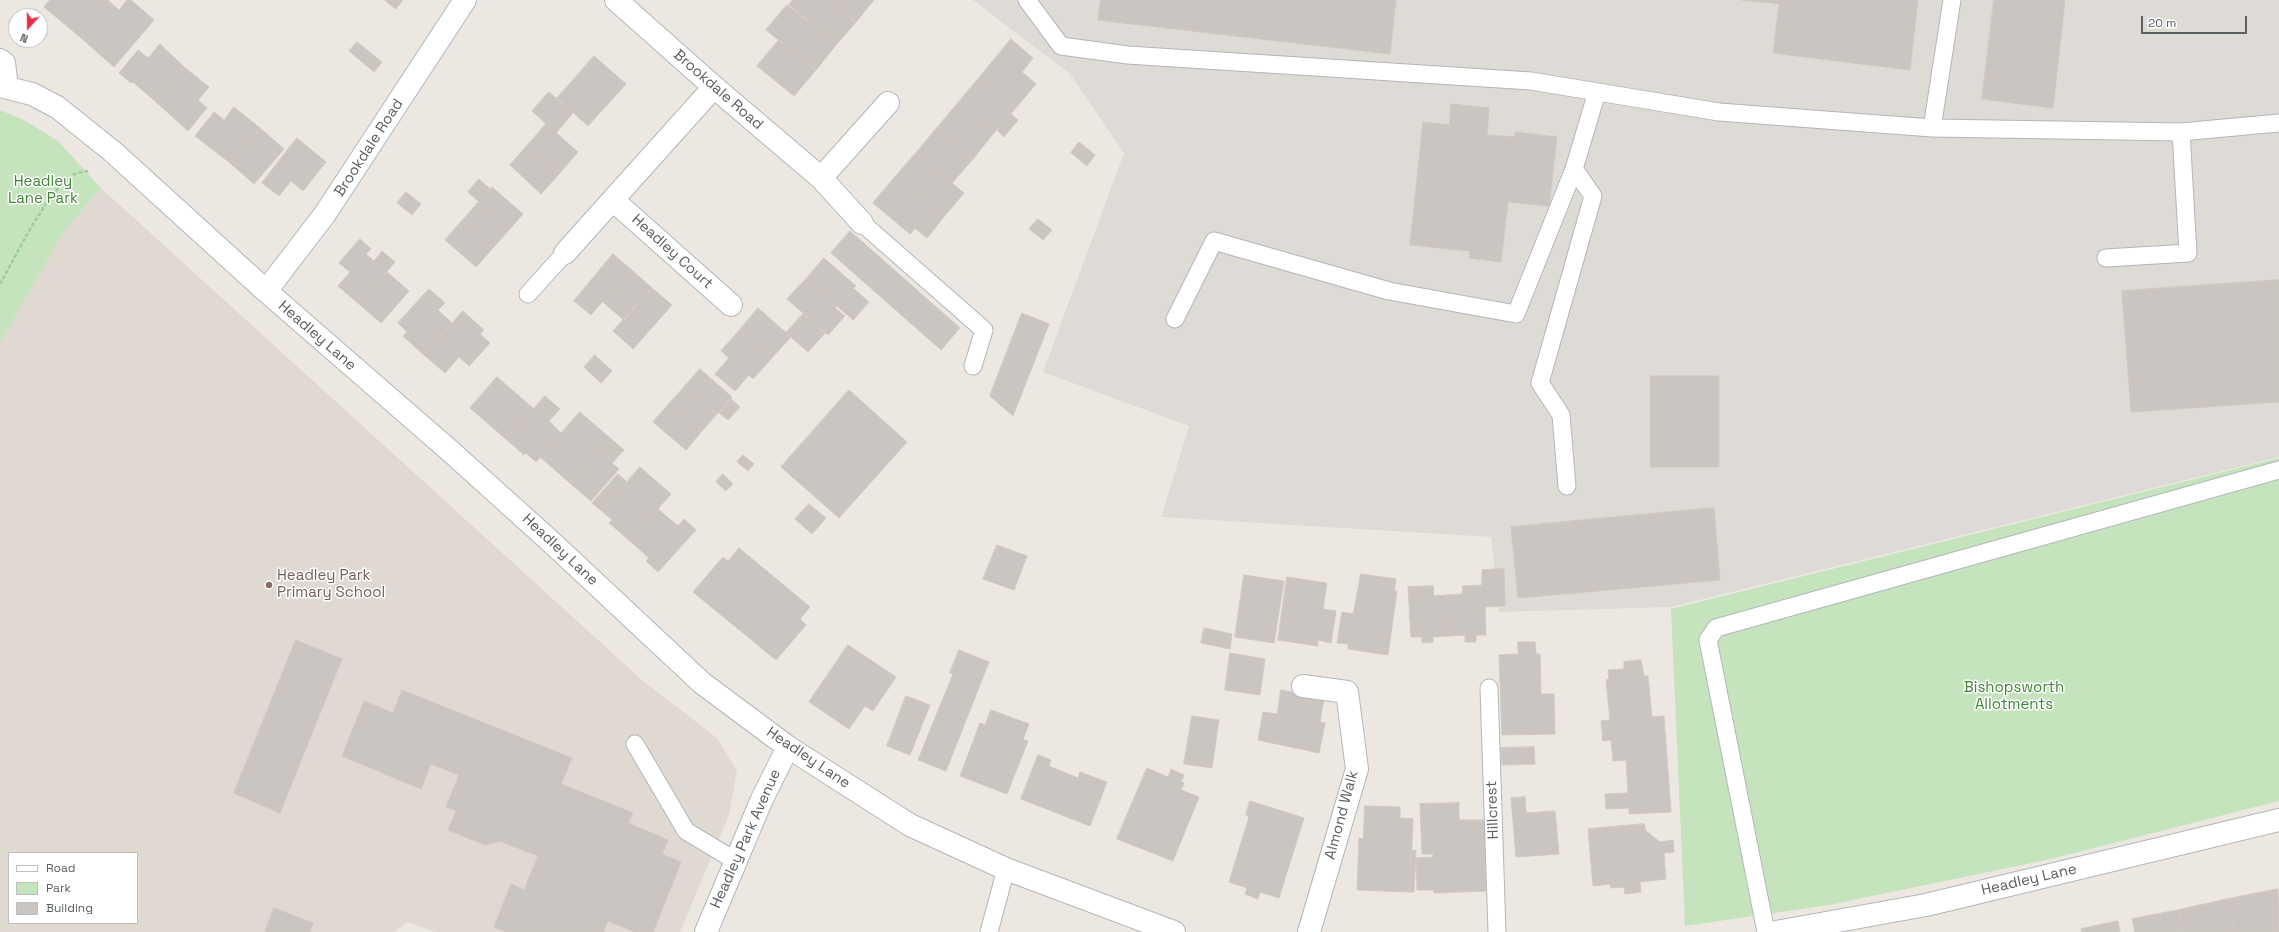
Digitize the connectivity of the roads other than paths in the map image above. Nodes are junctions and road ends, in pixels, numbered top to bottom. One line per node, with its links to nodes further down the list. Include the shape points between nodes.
1 (465, 0): 19 (street, Brookdale Road, via 325,214)
2 (616, 0): 7 (street, Brookdale Road)
3 (1027, 0): 8 (lane, via 1061,46 1128,54 1531,81)
4 (1952, 0): 11 (lane)
5 (0, 60): 6 (street, via 4,64)
6 (3, 87): 19 (street, Headley Lane, via 32,94 57,107 127,164)
7 (714, 87): 14 (street, Brookdale Road); 15 (street)
8 (1597, 92): 11 (lane, via 1719,112); 13 (lane)
9 (888, 103): 14 (street)
10 (2279, 123): 12 (lane)
11 (1932, 128): 12 (lane)
12 (2181, 132): 18 (lane, via 2188,254)
13 (1574, 170): 22 (lane, via 1516,314 1389,290 1214,241); 25 (lane, via 1593,196 1540,383 1561,415)
14 (821, 178): 16 (street, Brookdale Road)
15 (613, 200): 17 (street); 21 (street, Headley Court)
16 (862, 223): 23 (lane, via 984,330)
17 (564, 253): 20 (lane)
18 (2106, 258)
19 (266, 291): 29 (street, Headley Lane, via 449,450 702,683)
20 (528, 294)
21 (731, 305)
22 (1175, 319)
23 (973, 366)
24 (2279, 470): 38 (lane, via 1716,628 1708,640)
25 (1567, 486)
26 (1303, 686): 36 (street, Almond Walk, via 1347,692 1357,768)
27 (1489, 688): 37 (lane, Hillcrest)
28 (635, 744): 31 (lane, via 686,831)
29 (788, 747): 31 (street, Headley Park Avenue); 32 (street, Headley Lane, via 910,824)
30 (2279, 820): 39 (street, Headley Lane, via 1926,905)
31 (736, 861): 33 (street, Headley Park Avenue)
32 (1006, 869): 34 (lane); 35 (street, Headley Lane)
33 (706, 932)
34 (989, 932)
35 (1174, 932)
36 (1309, 932)
37 (1497, 932)
38 (1766, 932)
39 (1776, 932)

